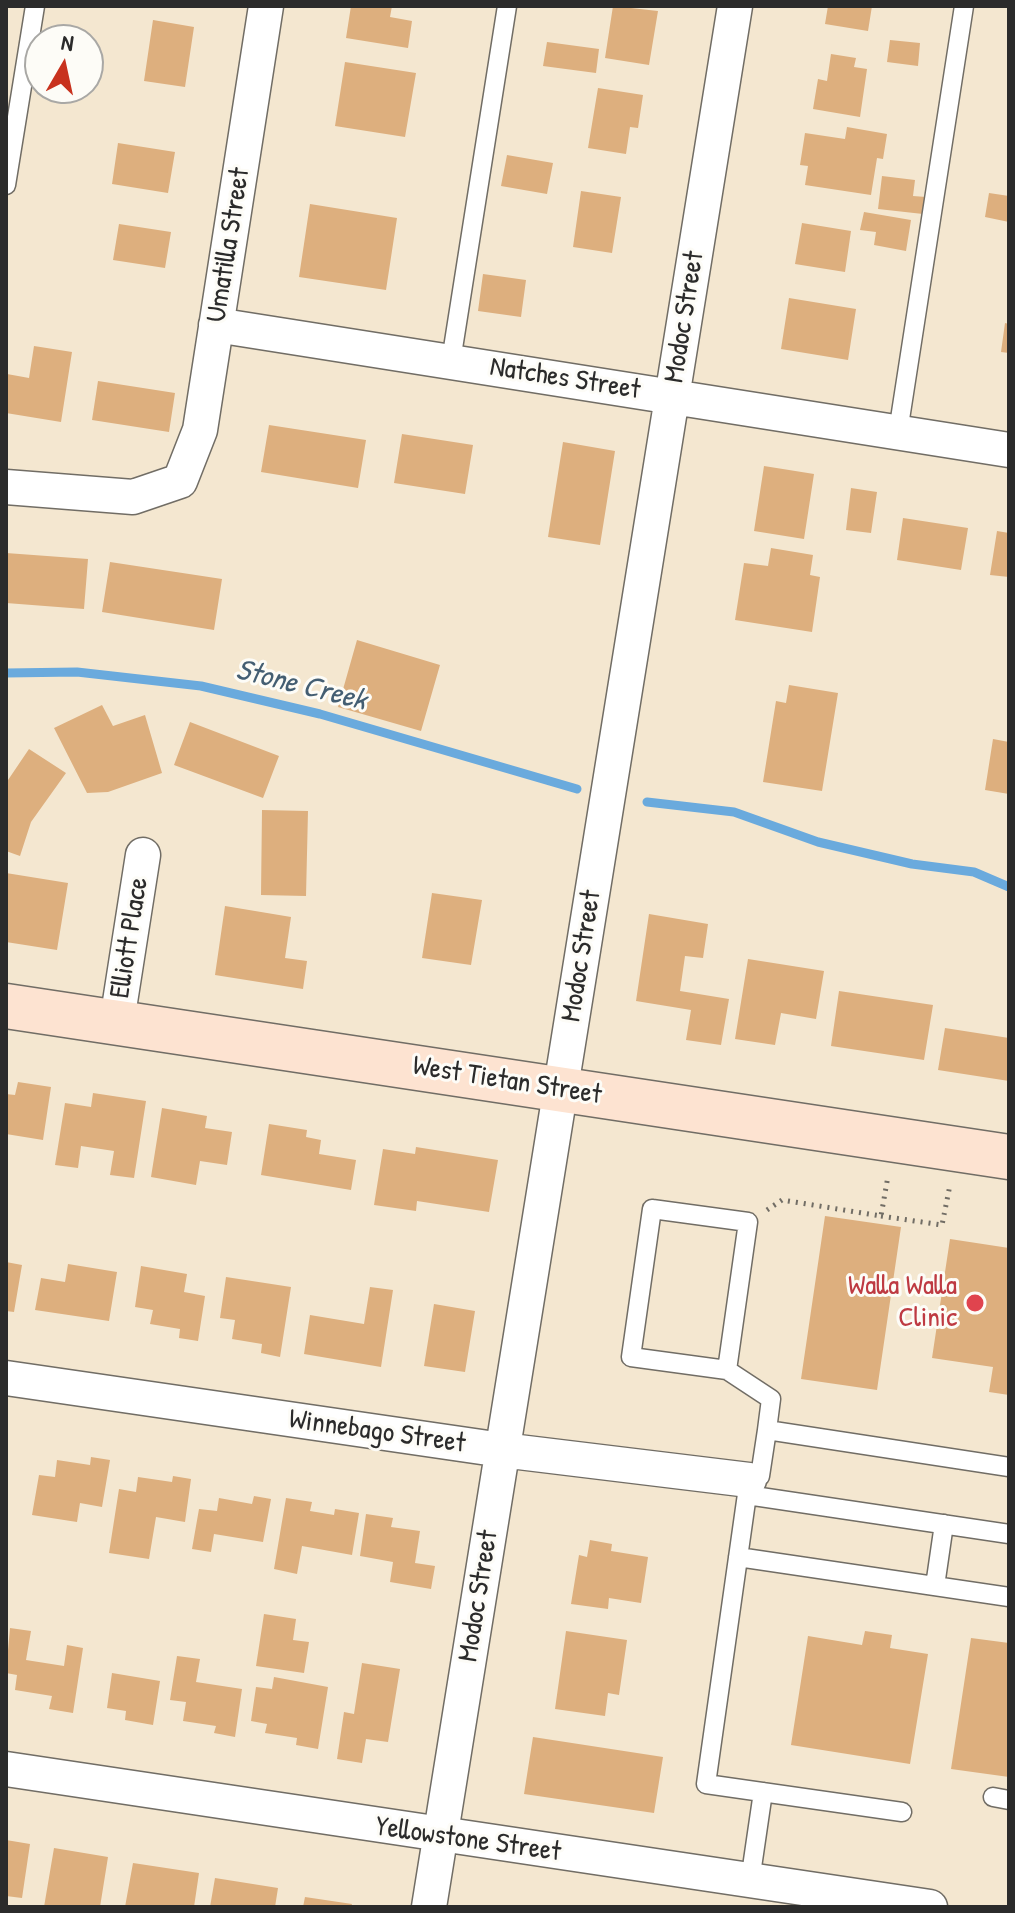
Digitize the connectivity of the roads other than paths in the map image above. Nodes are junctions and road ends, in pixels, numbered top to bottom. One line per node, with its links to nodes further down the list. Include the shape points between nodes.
1 (35, 6): 6 (lane)
2 (266, 6): 7 (street, Umatilla Street)
3 (507, 6): 8 (lane)
4 (735, 6): 9 (street, Modoc Street)
5 (964, 6): 10 (lane)
6 (6, 185)
7 (216, 325): 8 (street, Natches Street); 12 (street, Umatilla Street, via 200,430 180,481 133,497)
8 (451, 361): 9 (street, Natches Street)
9 (672, 396): 10 (street, Natches Street); 16 (street, Modoc Street)
10 (898, 432): 11 (street, Natches Street)
11 (1009, 450)
12 (6, 487)
13 (143, 855): 15 (street, Elliott Place)
14 (6, 1006): 15 (main road, West Tietan Street)
15 (117, 1021): 16 (main road, West Tietan Street)
16 (560, 1090): 17 (main road, West Tietan Street); 21 (street, Modoc Street)
17 (1009, 1157)
18 (727, 1370): 18 (lane, via 631,1357 652,1209 748,1222); 20 (lane, via 771,1399)
19 (6, 1378): 21 (street, Winnebago Street)
20 (767, 1430): 22 (lane); 23 (lane, via 760,1476)
21 (502, 1450): 23 (street, Winnebago Street); 32 (street, Modoc Street)
22 (1009, 1467)
23 (748, 1488): 24 (lane); 26 (lane)
24 (944, 1524): 25 (lane); 27 (lane)
25 (1009, 1534)
26 (738, 1557): 27 (lane); 30 (lane, via 706,1784)
27 (935, 1586): 28 (lane)
28 (1009, 1597)
29 (6, 1769): 32 (street, Yellowstone Street)
30 (763, 1792): 31 (lane); 33 (lane)
31 (902, 1812)
32 (440, 1836): 33 (street, Yellowstone Street); 34 (street, Modoc Street)
33 (750, 1881): 35 (street, Yellowstone Street)
34 (429, 1907)
35 (930, 1907)

